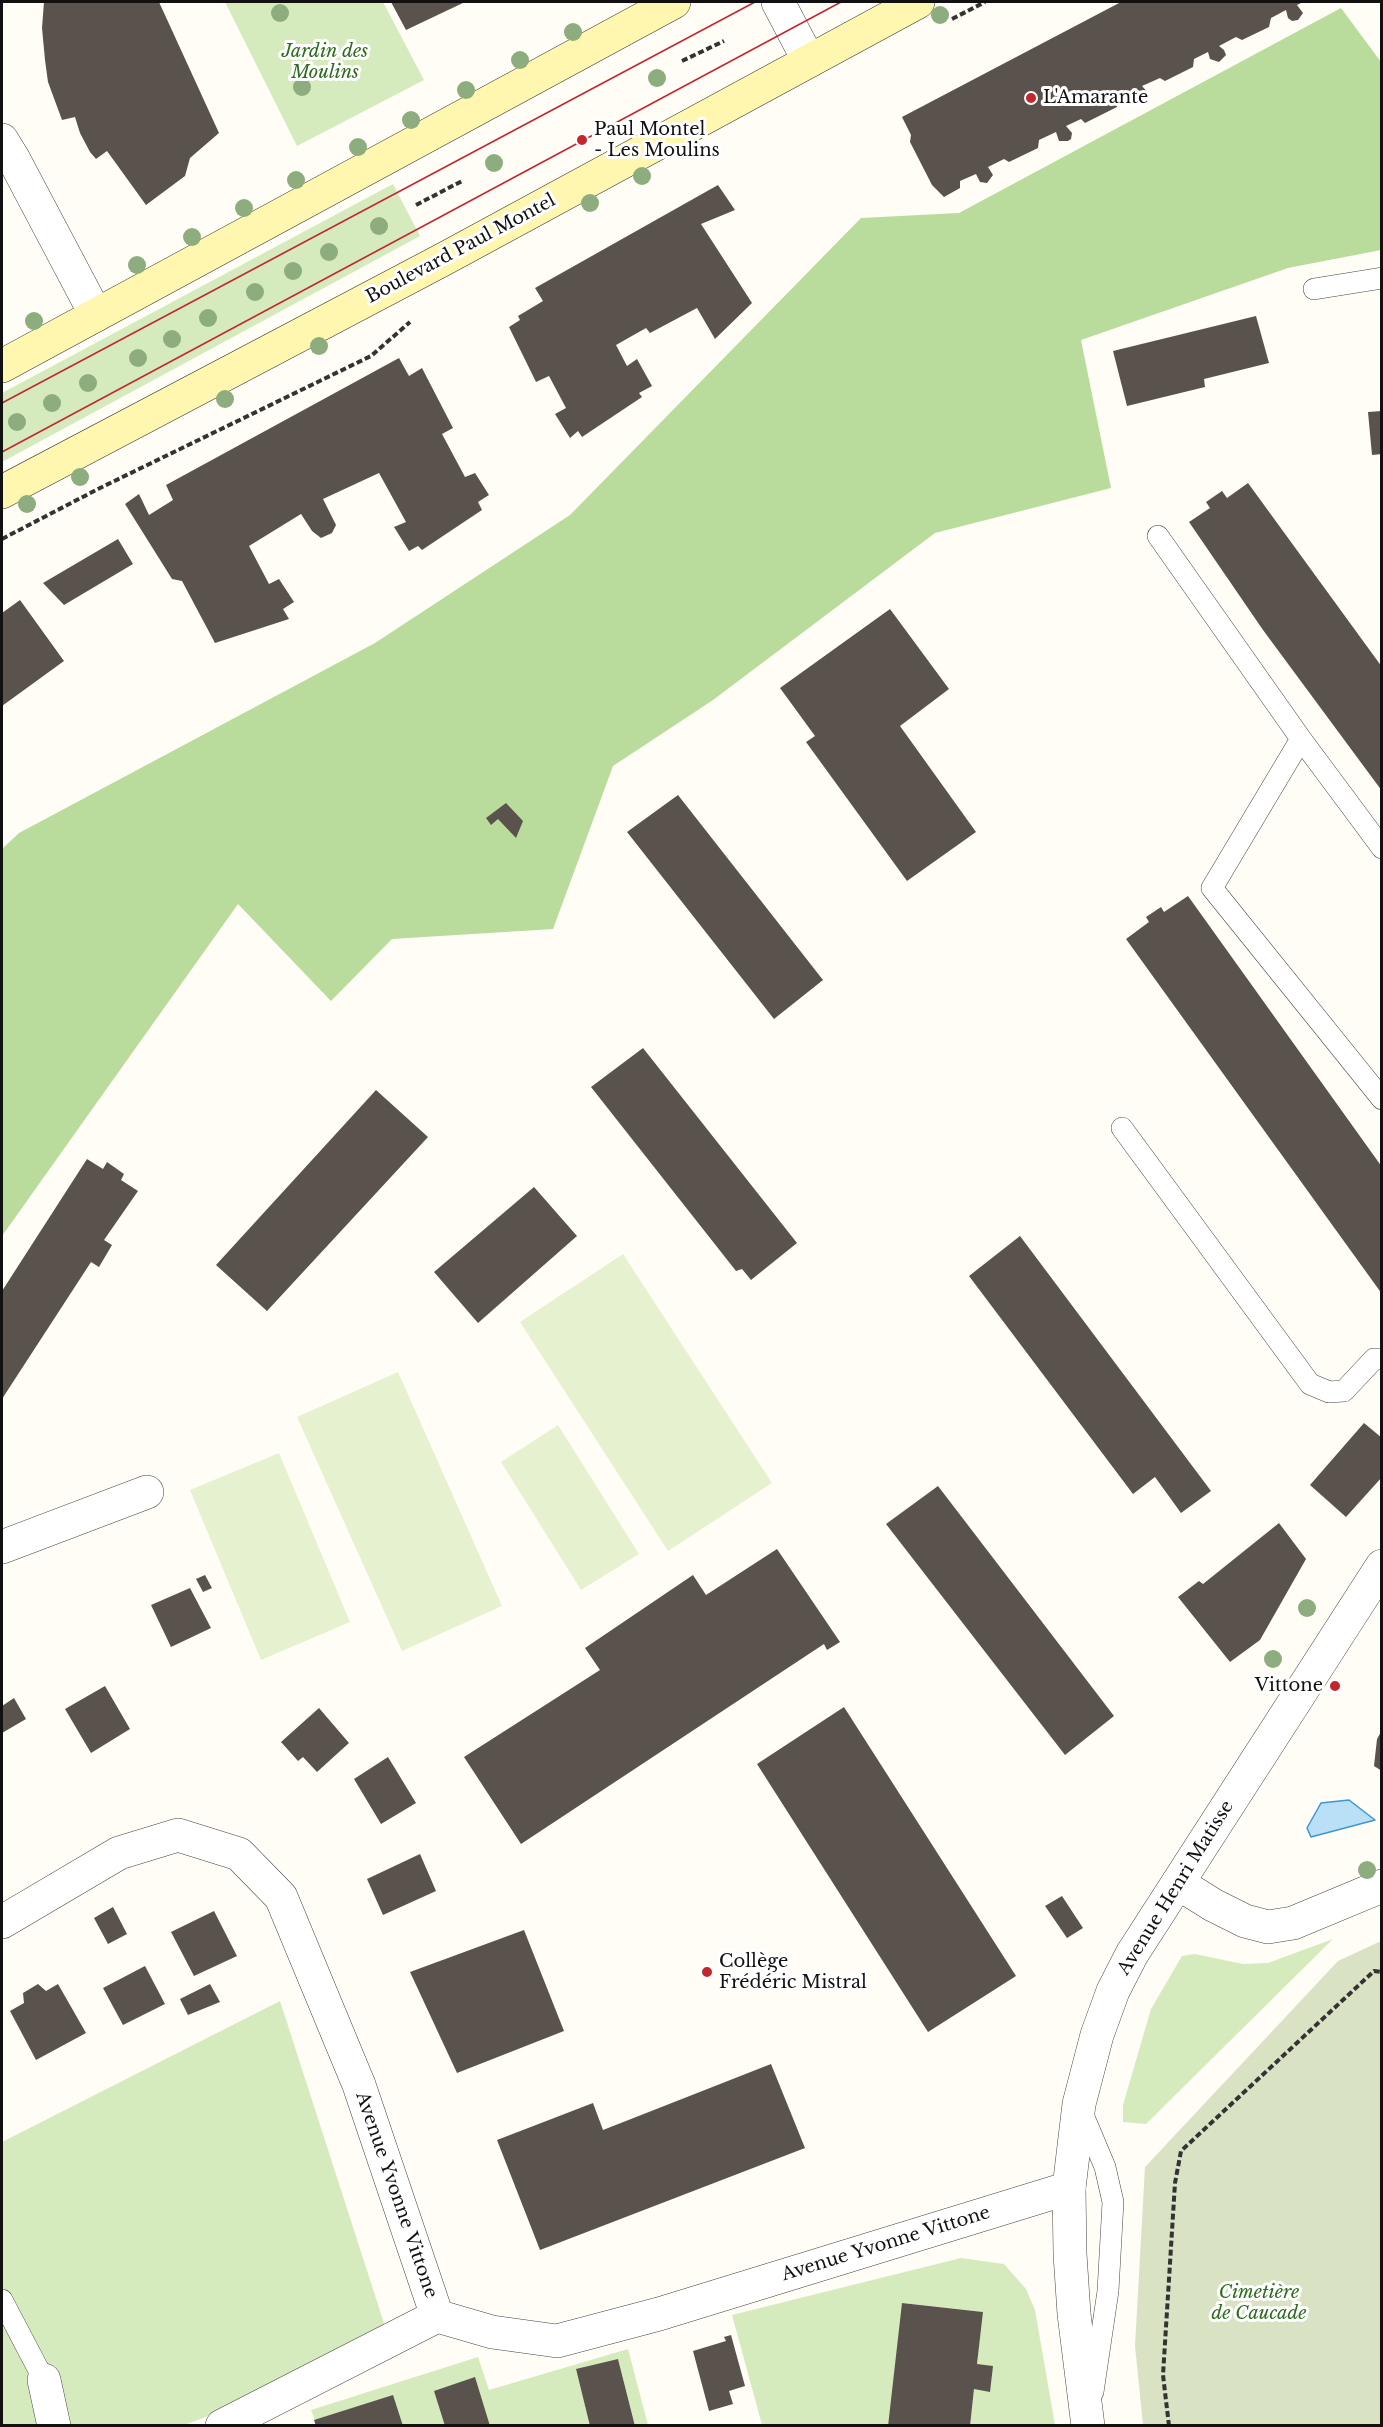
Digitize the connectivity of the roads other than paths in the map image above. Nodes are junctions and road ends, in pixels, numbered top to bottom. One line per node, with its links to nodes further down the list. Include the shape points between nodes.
1 (674, 2): 8 (main road)
2 (778, 2): 4 (street)
3 (918, 2): 4 (main road, Boulevard Paul Montel)
4 (809, 61): 10 (main road, Boulevard Paul Montel)
5 (2, 140): 8 (street)
6 (1382, 278): 7 (lane)
7 (1314, 289)
8 (96, 315): 9 (main road)
9 (2, 366)
10 (2, 492)
11 (1158, 536): 12 (lane)
12 (1301, 739): 13 (lane); 14 (lane, via 1212,888)
13 (1382, 848)
14 (1382, 1099)
15 (1122, 1128): 16 (lane, via 1310,1384 1329,1392 1344,1391 1374,1359)
16 (1382, 1359)
17 (147, 1492): 18 (street)
18 (2, 1547)
19 (1382, 1566): 20 (street, Avenue Henri Matisse)
20 (1178, 1883): 21 (street, via 1245,1921 1268,1927 1293,1923); 23 (street, Avenue Henri Matisse, via 1113,1991)
21 (1382, 1886)
22 (2, 1922): 26 (street, Avenue Yvonne Vittone, via 119,1853 178,1835 239,1854 281,1897 360,2085)
23 (1079, 2104): 24 (street, Avenue Henri Matisse); 28 (lane, via 1105,2167 1113,2202 1108,2291)
24 (1070, 2188): 26 (street, Avenue Yvonne Vittone, via 659,2314 557,2341 492,2332); 28 (street, Avenue Henri Matisse, via 1074,2314)
25 (2, 2300): 27 (lane)
26 (437, 2316): 30 (street)
27 (44, 2380): 29 (street)
28 (1088, 2424)
29 (54, 2426)
30 (222, 2426)

